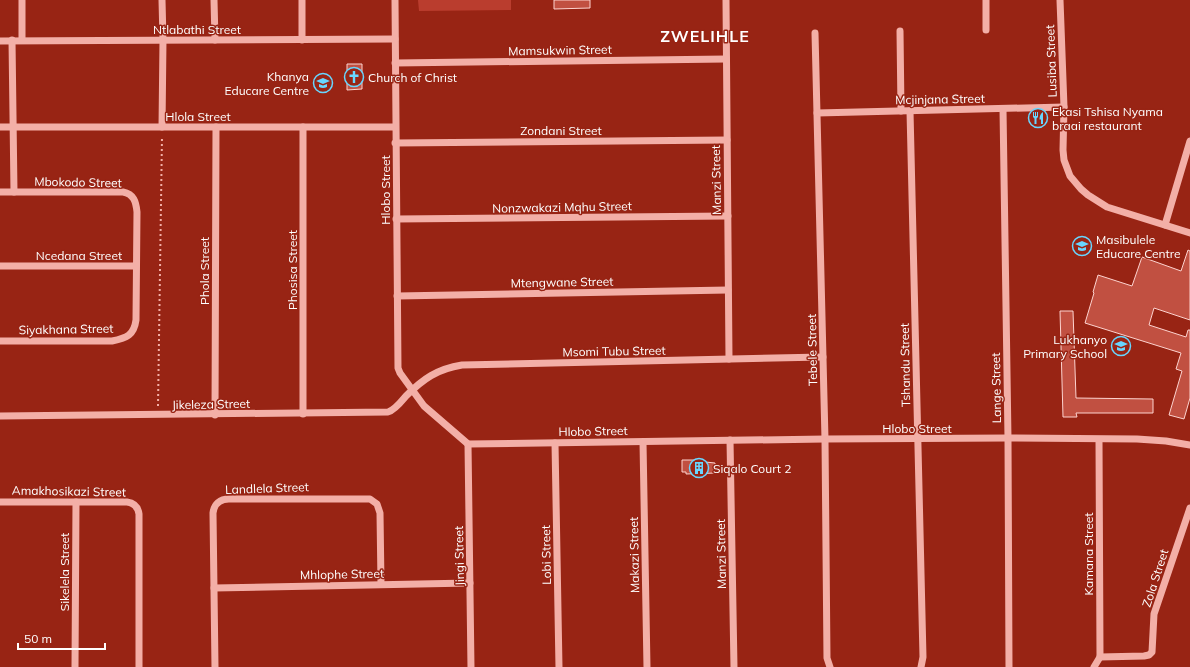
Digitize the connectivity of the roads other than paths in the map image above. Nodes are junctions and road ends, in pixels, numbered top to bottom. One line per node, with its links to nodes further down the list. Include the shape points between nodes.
1 (22, 0): 15 (street)
2 (162, 0): 16 (street)
3 (214, 0): 17 (street)
4 (302, 0): 18 (street)
5 (395, 0): 12 (street, Hlobo Street)
6 (726, 0): 19 (street, Manzi Street)
7 (986, 0): 9 (street)
8 (1060, 0): 21 (street, Lusiba Street)
9 (986, 30)
10 (900, 31): 24 (street)
11 (815, 33): 25 (street, Tebele Street)
12 (395, 39): 18 (street, Ntlabathi Street); 20 (street, Hlobo Street)
13 (0, 40): 14 (street, Ntlabathi Street)
14 (12, 40): 15 (street, Ntlabathi Street); 27 (street)
15 (22, 40): 16 (street, Ntlabathi Street)
16 (163, 40): 17 (street, Ntlabathi Street); 28 (street)
17 (215, 40): 18 (street, Ntlabathi Street)
18 (302, 40)
19 (726, 59): 20 (street, Mamsukwin Street); 32 (street, Manzi Street)
20 (395, 63): 31 (street, Hlobo Street)
21 (1064, 107): 22 (street, Mcjinjana Street); 39 (street, Lusiba Street, via 1064,160 1070,176 1078,186 1092,199 1107,207)
22 (1003, 109): 23 (street, Mcjinjana Street); 54 (street, Lange Street)
23 (910, 110): 24 (street, Mcjinjana Street); 53 (street, Tshandu Street)
24 (901, 111): 25 (street, Mcjinjana Street)
25 (817, 112): 47 (street, Tebele Street)
26 (0, 127): 27 (street, Hlola Street)
27 (13, 127): 28 (street, Hlola Street); 36 (street)
28 (162, 127): 29 (street, Hlola Street)
29 (216, 127): 30 (street, Hlola Street); 51 (street, Phola Street)
30 (302, 127): 31 (street, Hlola Street); 50 (street, Phosisa Street)
31 (395, 127): 34 (street, Hlobo Street)
32 (727, 140): 34 (street, Zondani Street); 37 (street, Manzi Street)
33 (1190, 141): 39 (street)
34 (396, 142): 38 (street, Hlobo Street)
35 (0, 192): 36 (street, Mbokodo Street)
36 (14, 192): 42 (street, Mbokodo Street, via 123,192 132,196 137,212)
37 (728, 216): 38 (street, Nonzwakazi Mqhu Street); 43 (street, Manzi Street)
38 (396, 219): 44 (street, Hlobo Street)
39 (1165, 225): 40 (street, Lusiba Street)
40 (1190, 233)
41 (0, 266): 42 (street, Ncedana Street)
42 (136, 266): 45 (street, Ncedana Street, via 136,320 135,328)
43 (728, 290): 44 (street, Mtengwane Street); 48 (street, Manzi Street)
44 (397, 296): 49 (street, Hlobo Street, via 398,368)
45 (130, 334): 46 (street, Siyakhana Street, via 112,341)
46 (0, 341)
47 (823, 357): 48 (street, Msomi Tubu Street); 55 (street, Tebele Street)
48 (729, 359): 49 (street, Msomi Tubu Street, via 451,366 433,374)
49 (413, 390): 50 (street, Jikeleza Street, via 388,412); 60 (street, Hlobo Street, via 424,406)
50 (303, 414): 51 (street, Jikeleza Street)
51 (215, 415): 52 (street, Jikeleza Street)
52 (0, 416)
53 (917, 438): 54 (street, Hlobo Street); 55 (street, Hlobo Street); 77 (street, Tshandu Street, via 923,658)
54 (1008, 438): 57 (street, Hlobo Street); 78 (street, Lange Street)
55 (825, 439): 56 (street, Hlobo Street); 76 (street, Tebele Street, via 827,658)
56 (730, 440): 58 (street, Hlobo Street); 75 (street, Manzi Street)
57 (1099, 440): 61 (street, Hlobo Street, via 1152,439); 68 (street, Kamana Street)
58 (643, 442): 59 (street, Hlobo Street); 74 (street, Makazi Street)
59 (555, 443): 60 (street, Hlobo Street); 73 (street, Lobi Street)
60 (468, 444): 65 (street, Jingi Street)
61 (1190, 445)
62 (0, 502): 63 (street, Amakhosikazi Street)
63 (76, 502): 69 (street, Sikelela Street); 70 (street, Amakhosikazi Street, via 127,502 134,504 139,514)
64 (1190, 508): 68 (street, Zola Street, via 1154,614 1152,652 1144,656)
65 (470, 583): 66 (street, Mhlophe Street); 72 (street, Jingi Street)
66 (381, 584): 67 (street, Mhlophe Street); 67 (street, Landlela Street, via 380,513 377,504 370,499 224,499 218,502 214,509)
67 (214, 588): 71 (street, Landlela Street)
68 (1100, 657): 79 (street)
69 (75, 667)
70 (139, 667)
71 (215, 667)
72 (472, 667)
73 (559, 667)
74 (647, 667)
75 (734, 667)
76 (830, 667)
77 (920, 667)
78 (1009, 667)
79 (1094, 667)

